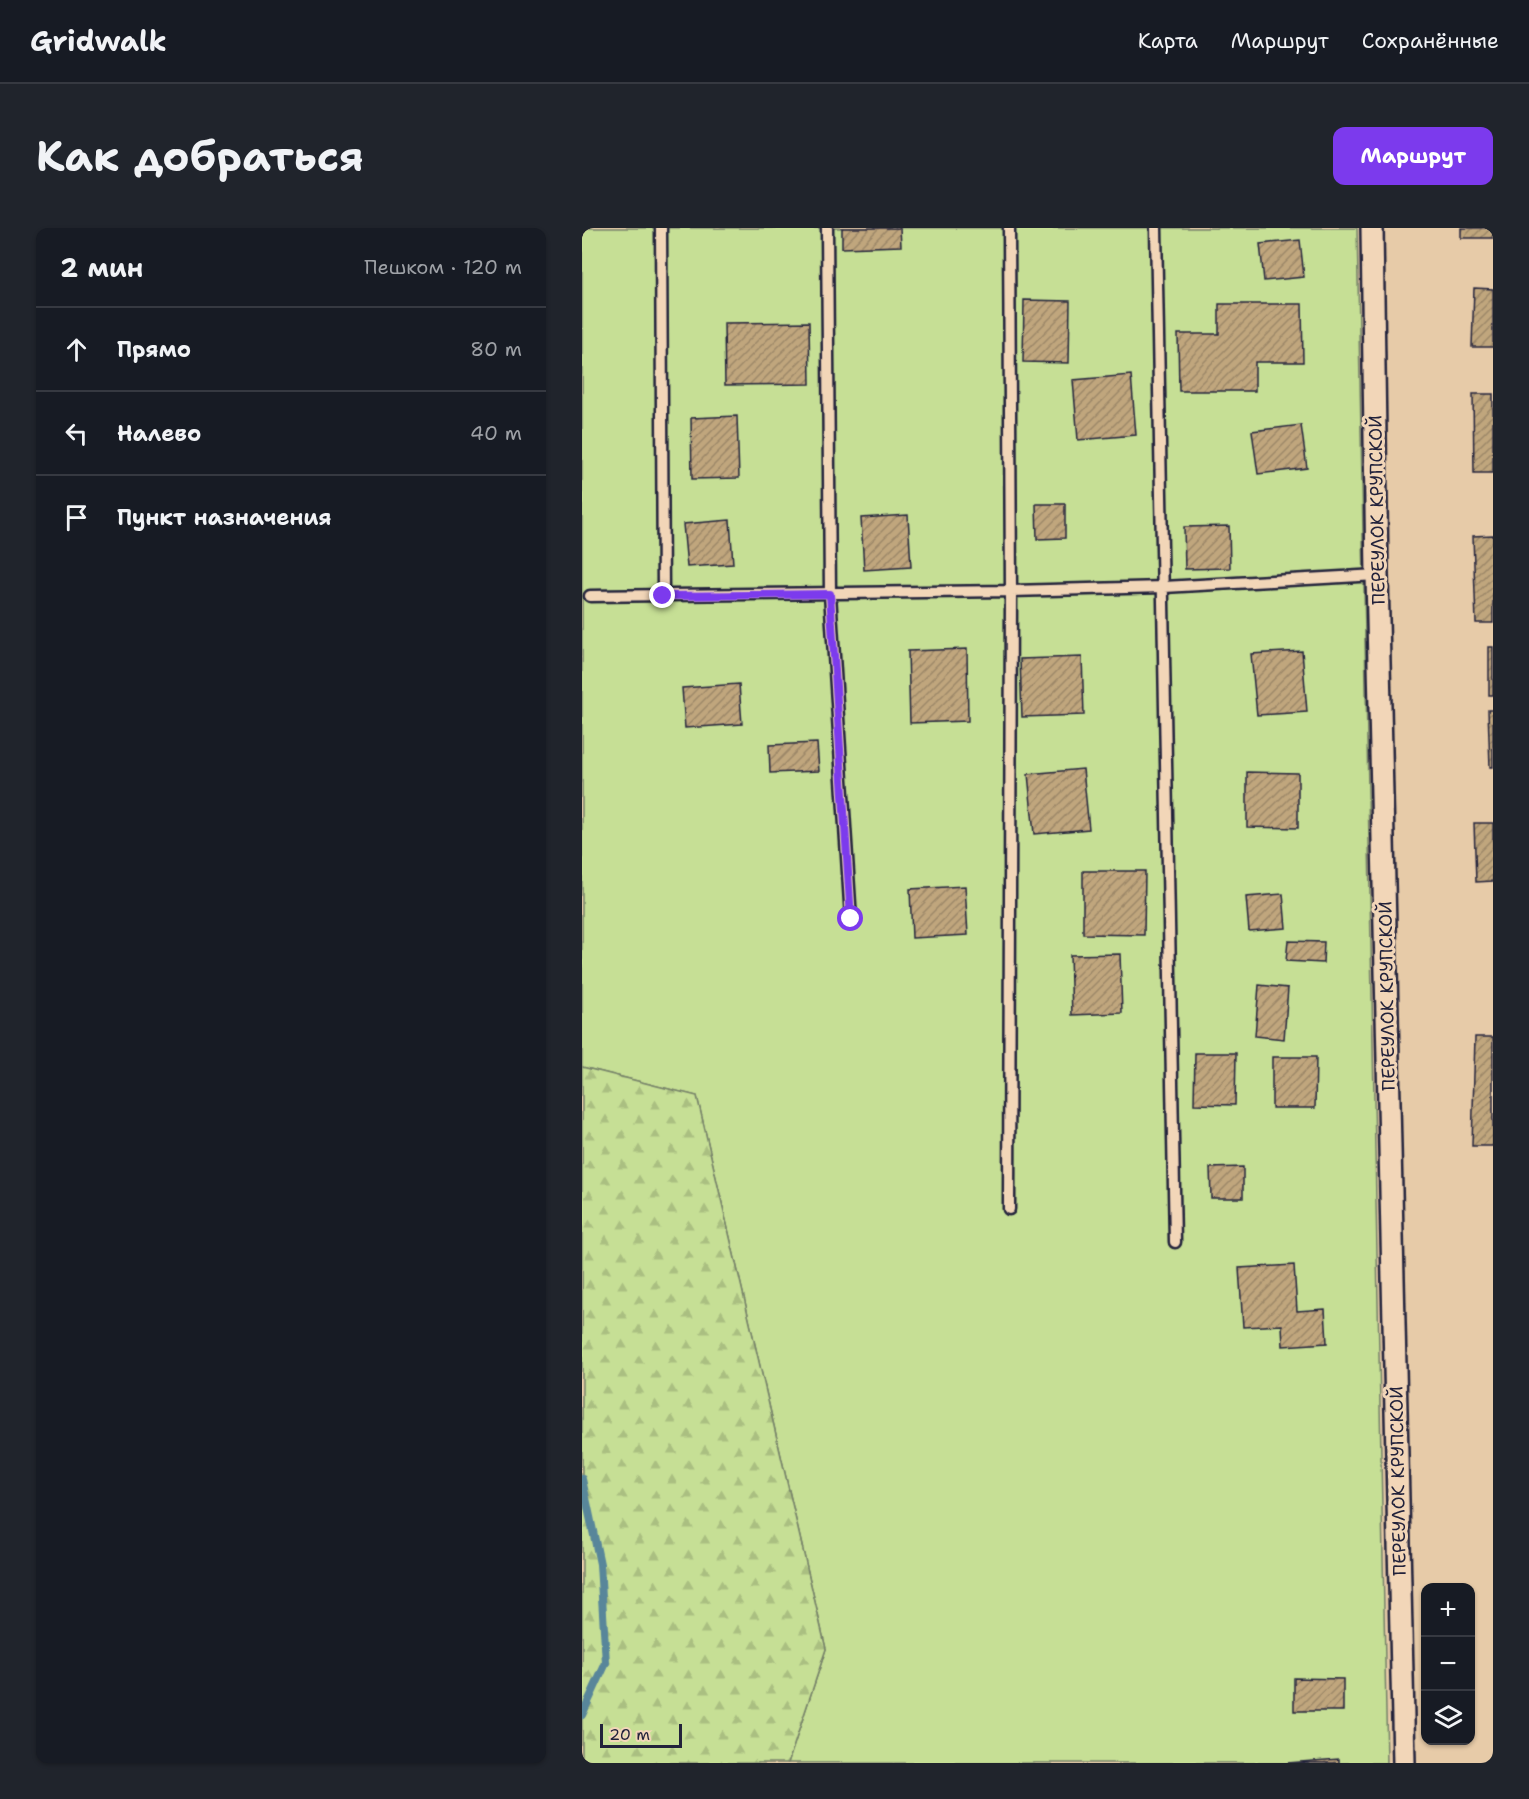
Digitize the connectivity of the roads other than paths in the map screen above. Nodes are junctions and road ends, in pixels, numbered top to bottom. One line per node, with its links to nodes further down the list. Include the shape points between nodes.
1 (661, 228): 11 (lane)
2 (827, 228): 9 (lane)
3 (1009, 228): 8 (lane)
4 (1156, 228): 7 (lane)
5 (1372, 228): 6 (street, ПЕРЕУЛОК КРУПСКОЙ)
6 (1377, 575): 7 (lane); 15 (street, ПЕРЕУЛОК КРУПСКОЙ)
7 (1164, 587): 8 (lane); 14 (lane)
8 (1011, 591): 9 (lane); 13 (lane)
9 (830, 594): 11 (lane); 12 (lane)
10 (590, 596): 11 (lane)
11 (663, 596)
12 (851, 919)
13 (1010, 1209)
14 (1175, 1242)
15 (1404, 1763)

